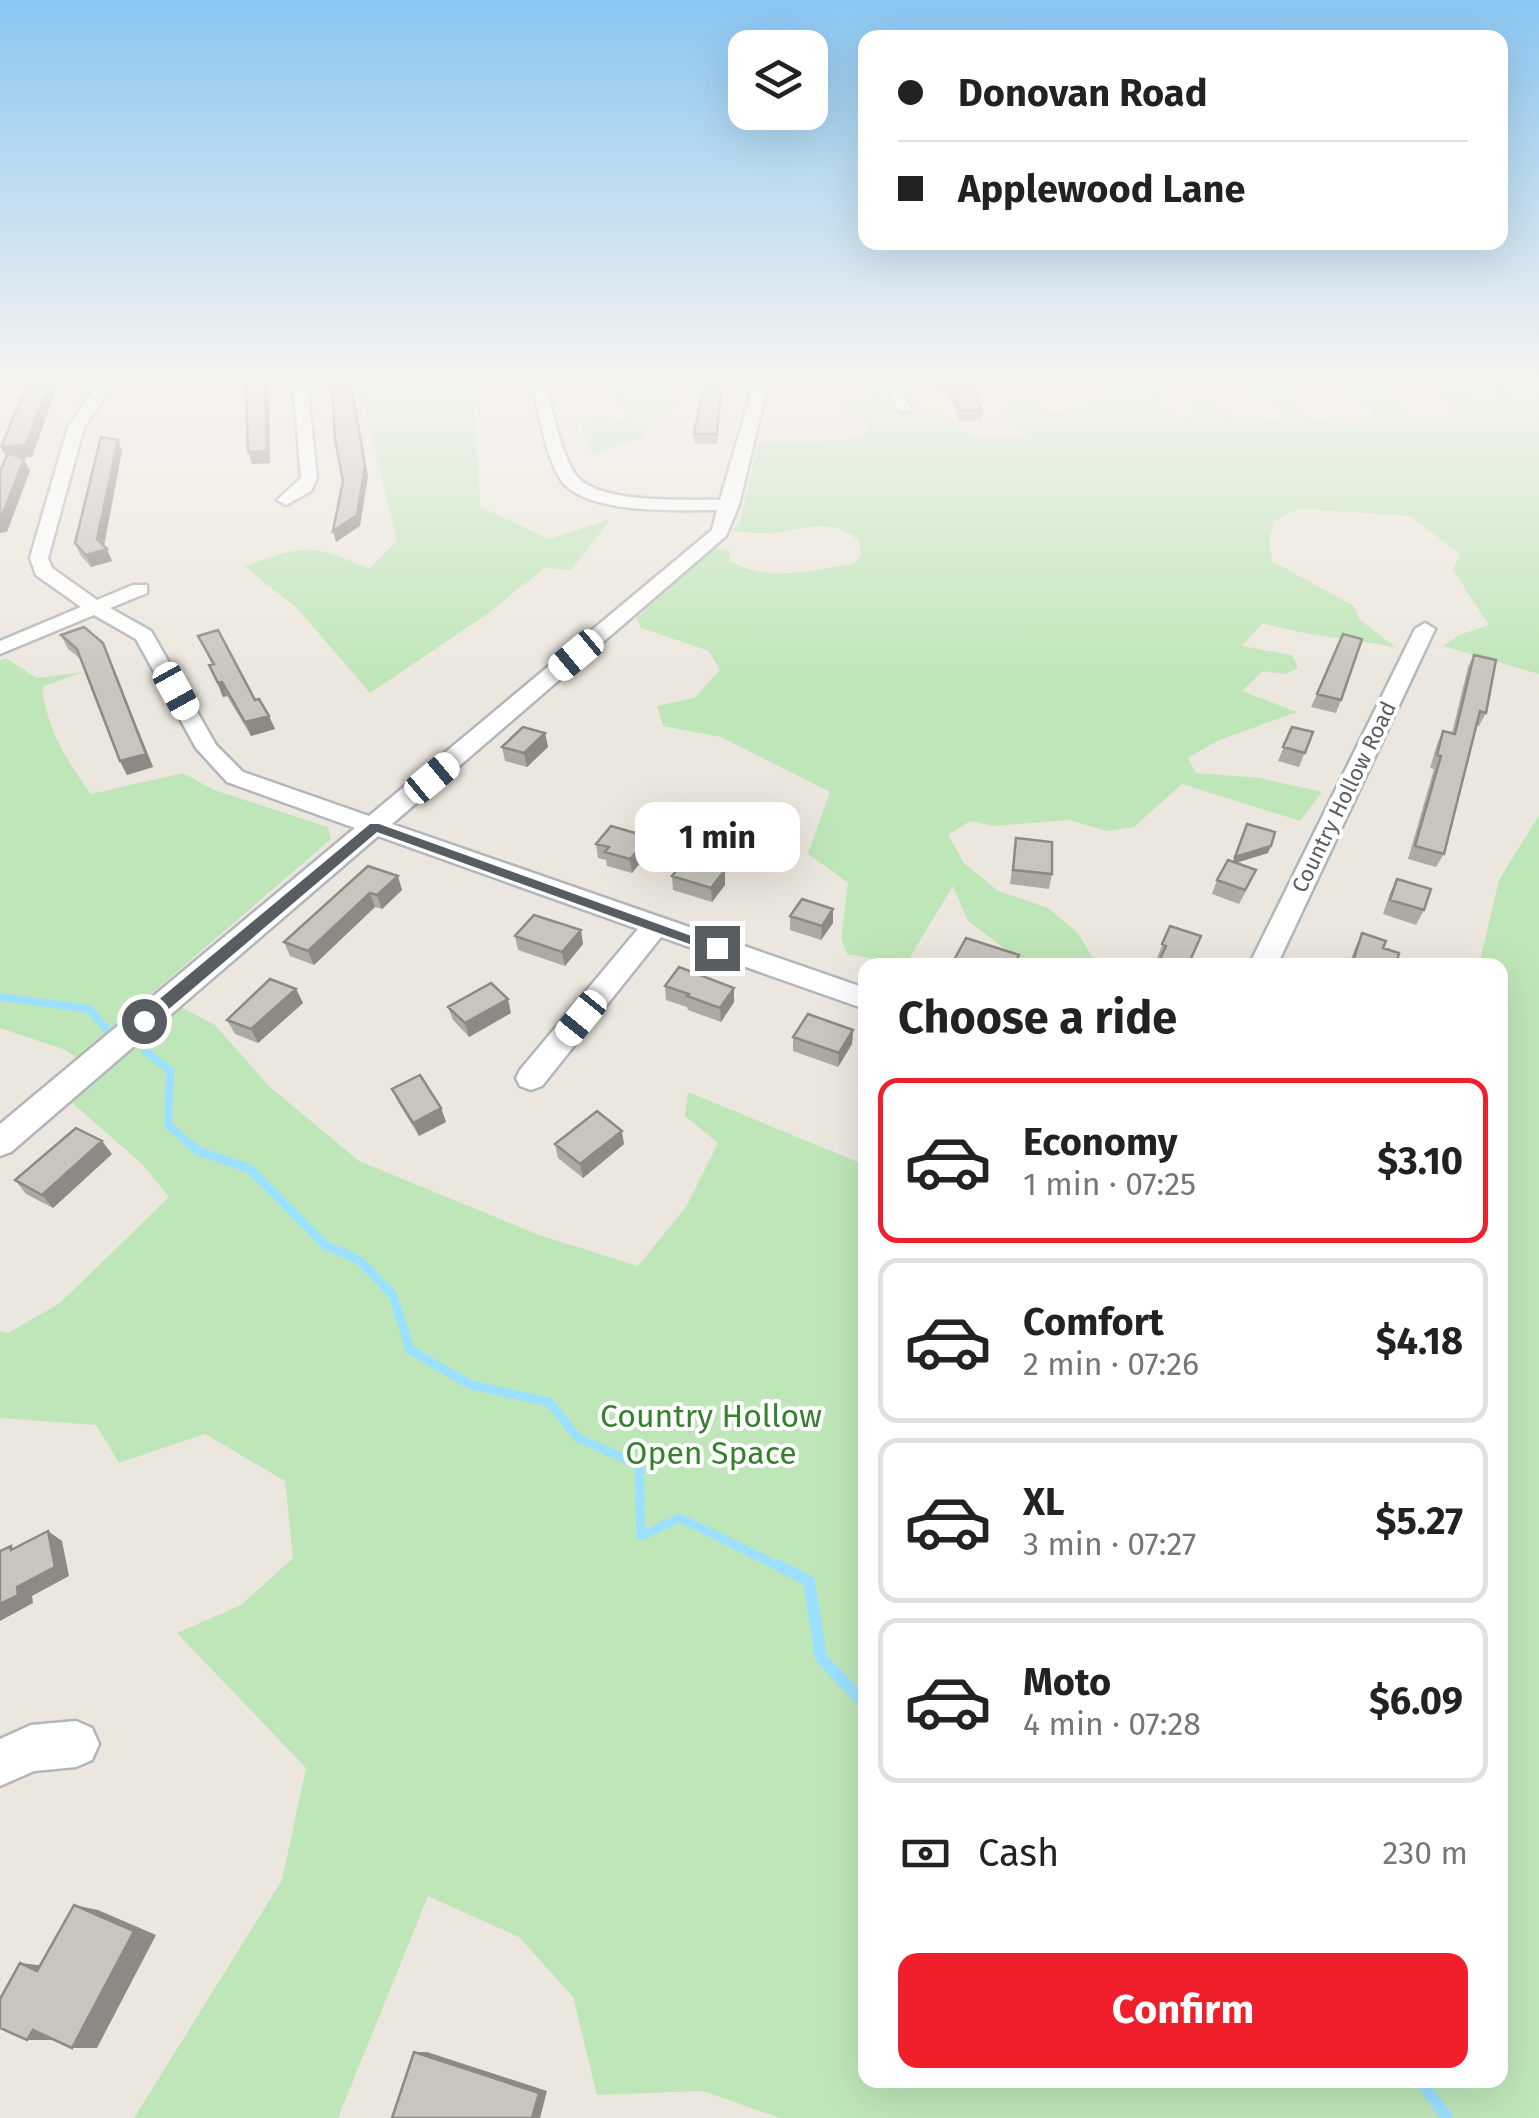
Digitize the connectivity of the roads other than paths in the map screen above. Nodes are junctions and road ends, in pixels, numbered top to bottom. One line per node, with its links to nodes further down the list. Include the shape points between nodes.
1 (61, 482): 8 (street, via 40,558 43,571)
2 (307, 482): 5 (street)
3 (573, 482): 6 (street, via 582,490 644,502)
4 (736, 482): 6 (street)
5 (286, 500)
6 (730, 506): 11 (street, via 720,532)
7 (140, 590): 8 (street)
8 (95, 608): 10 (street); 11 (street, via 144,635 207,748 234,777)
9 (1425, 629): 13 (street, Country Hollow Road)
10 (0, 648)
11 (375, 826): 12 (street); 16 (street)
12 (655, 926): 14 (street); 15 (street)
13 (1267, 958)
14 (858, 997)
15 (532, 1078)
16 (0, 1143)
17 (76, 1744): 18 (street, via 31,1748)
18 (0, 1763)

